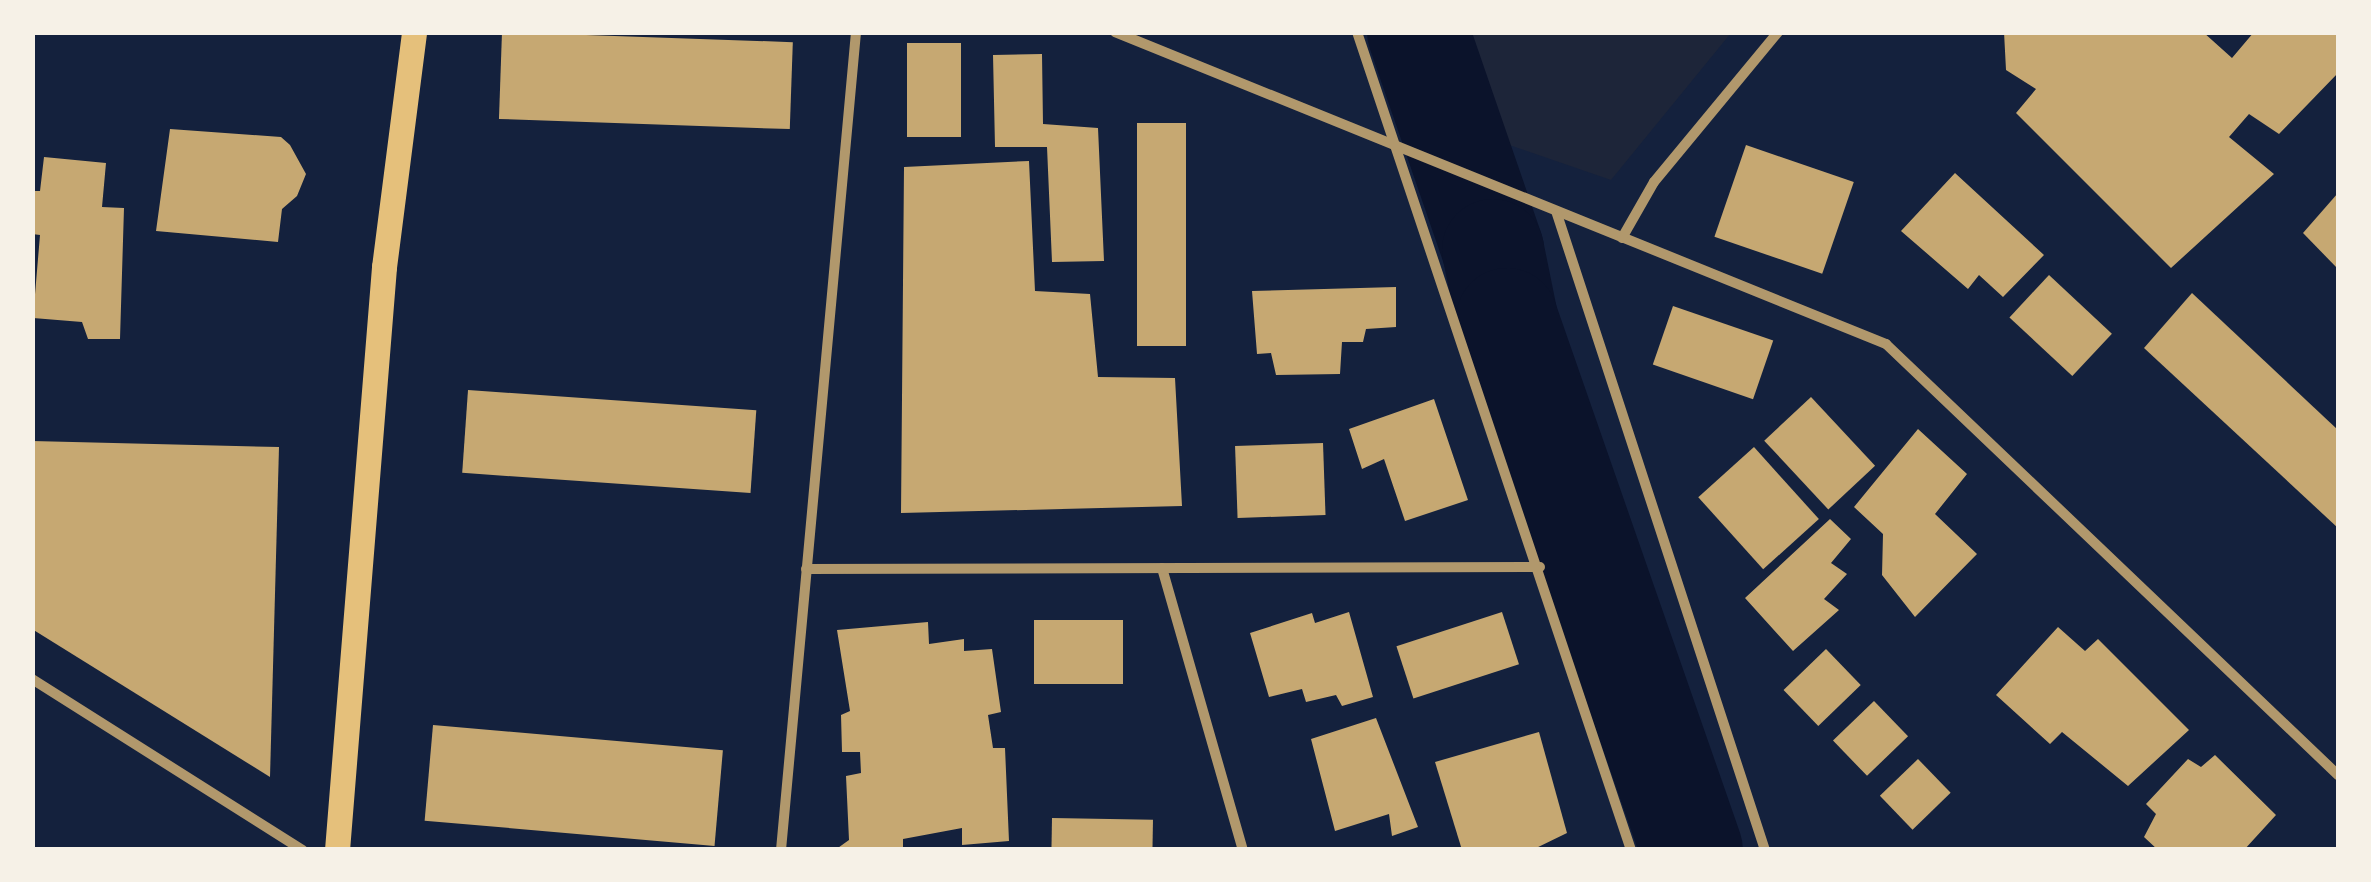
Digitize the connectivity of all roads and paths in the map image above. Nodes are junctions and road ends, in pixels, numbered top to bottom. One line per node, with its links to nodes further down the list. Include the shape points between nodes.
1 (414, 32): 15 (main road, via 384,267)
2 (856, 32): 11 (street)
3 (1114, 32): 6 (street)
4 (1357, 32): 6 (street)
5 (1778, 32): 8 (street, via 1654,182)
6 (1391, 144): 7 (street); 9 (street)
7 (1556, 211): 8 (street); 19 (street)
8 (1622, 238): 13 (street, via 1886,344)
9 (1540, 567): 10 (street); 18 (street)
10 (1162, 568): 11 (street); 17 (street)
11 (806, 569): 16 (street)
12 (32, 679): 14 (street)
13 (2338, 775)
14 (302, 850)
15 (337, 850)
16 (781, 850)
17 (1244, 850)
18 (1631, 850)
19 (1765, 850)

